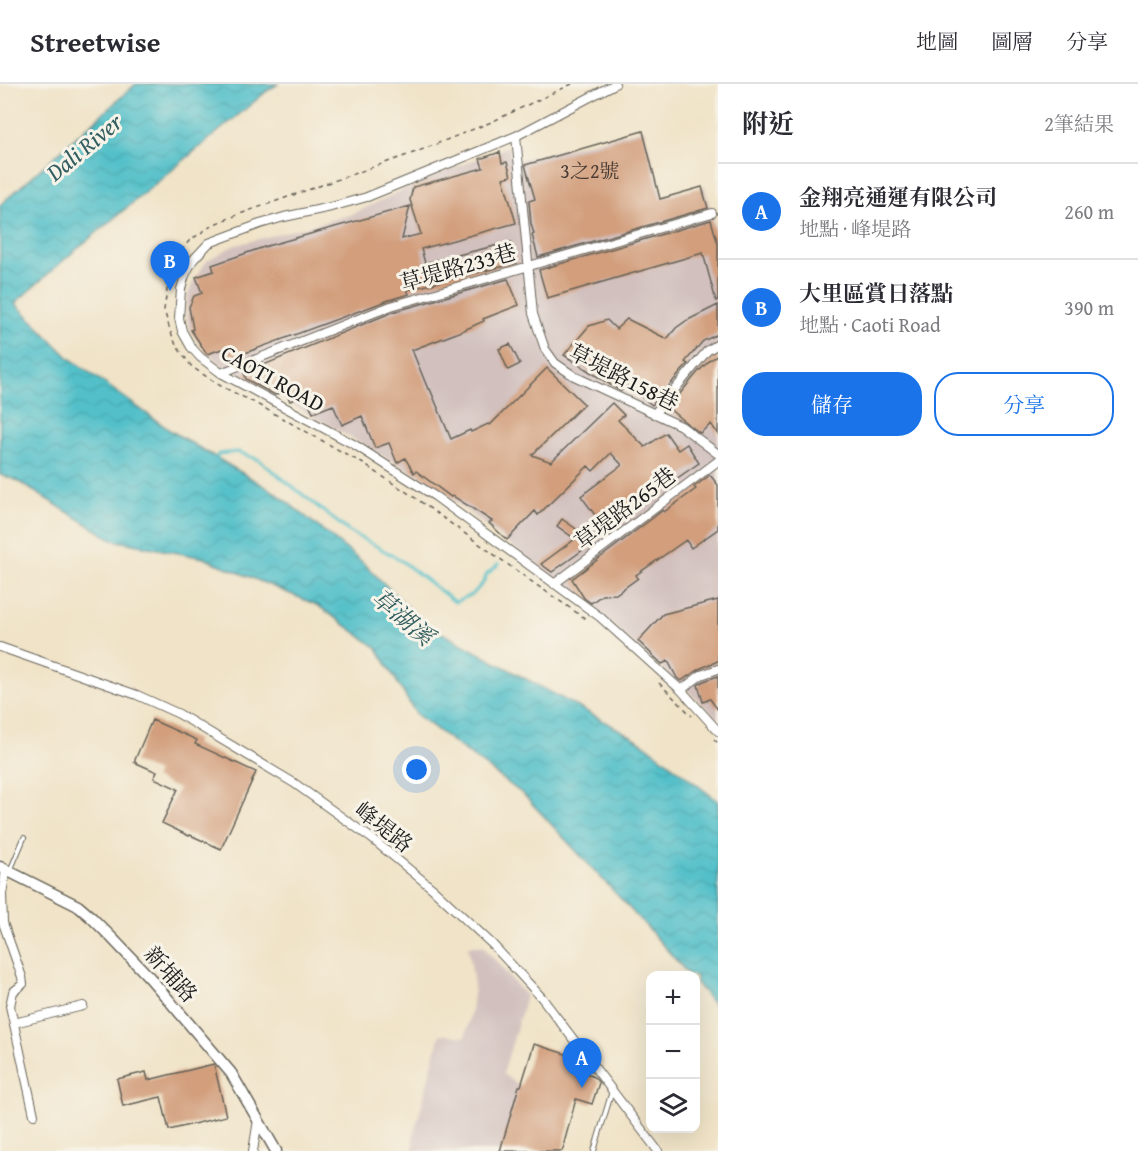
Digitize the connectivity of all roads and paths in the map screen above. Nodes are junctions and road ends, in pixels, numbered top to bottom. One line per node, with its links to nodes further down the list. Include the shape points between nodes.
1 (572, 84): 12 (path, via 416,153 214,224 189,241 177,256 164,310 176,345 192,367 362,463)
2 (615, 84): 3 (street, CAOTI ROAD)
3 (516, 136): 5 (street, 草堤路158巷); 7 (street, CAOTI ROAD, via 367,197 260,224 209,243 185,276 179,318 191,347)
4 (712, 213): 5 (street, 草堤路233巷)
5 (528, 266): 7 (street, 草堤路233巷, via 391,306); 8 (street, 草堤路158巷, via 533,314 545,349 555,363)
6 (718, 344): 8 (street, via 707,351)
7 (221, 373): 11 (street, CAOTI ROAD, via 355,445 436,496)
8 (654, 414): 9 (street, 草堤路158巷, via 681,426)
9 (718, 454)
10 (718, 461): 11 (street, 草堤路265巷)
11 (554, 584): 16 (street, CAOTI ROAD, via 600,617)
12 (593, 623)
13 (0, 647): 24 (street, 峰堤路, via 137,695 179,714 294,783 371,838 492,944 542,999)
14 (718, 669): 16 (street, via 701,675)
15 (654, 678): 17 (path)
16 (681, 690): 18 (street, CAOTI ROAD)
17 (694, 718)
18 (714, 733): 19 (path)
19 (718, 743)
20 (24, 838): 21 (lane)
21 (5, 870): 23 (street, via 3,923 22,977 10,1006); 26 (street, 新埔路, via 78,906 92,918 150,978 231,1073)
22 (83, 1006): 23 (street)
23 (14, 1023): 25 (street)
24 (612, 1090): 29 (lane); 30 (street, 峰堤路)
25 (34, 1115)
26 (258, 1120): 27 (street); 28 (street, 新埔路)
27 (253, 1151)
28 (276, 1151)
29 (594, 1151)
30 (658, 1151)

